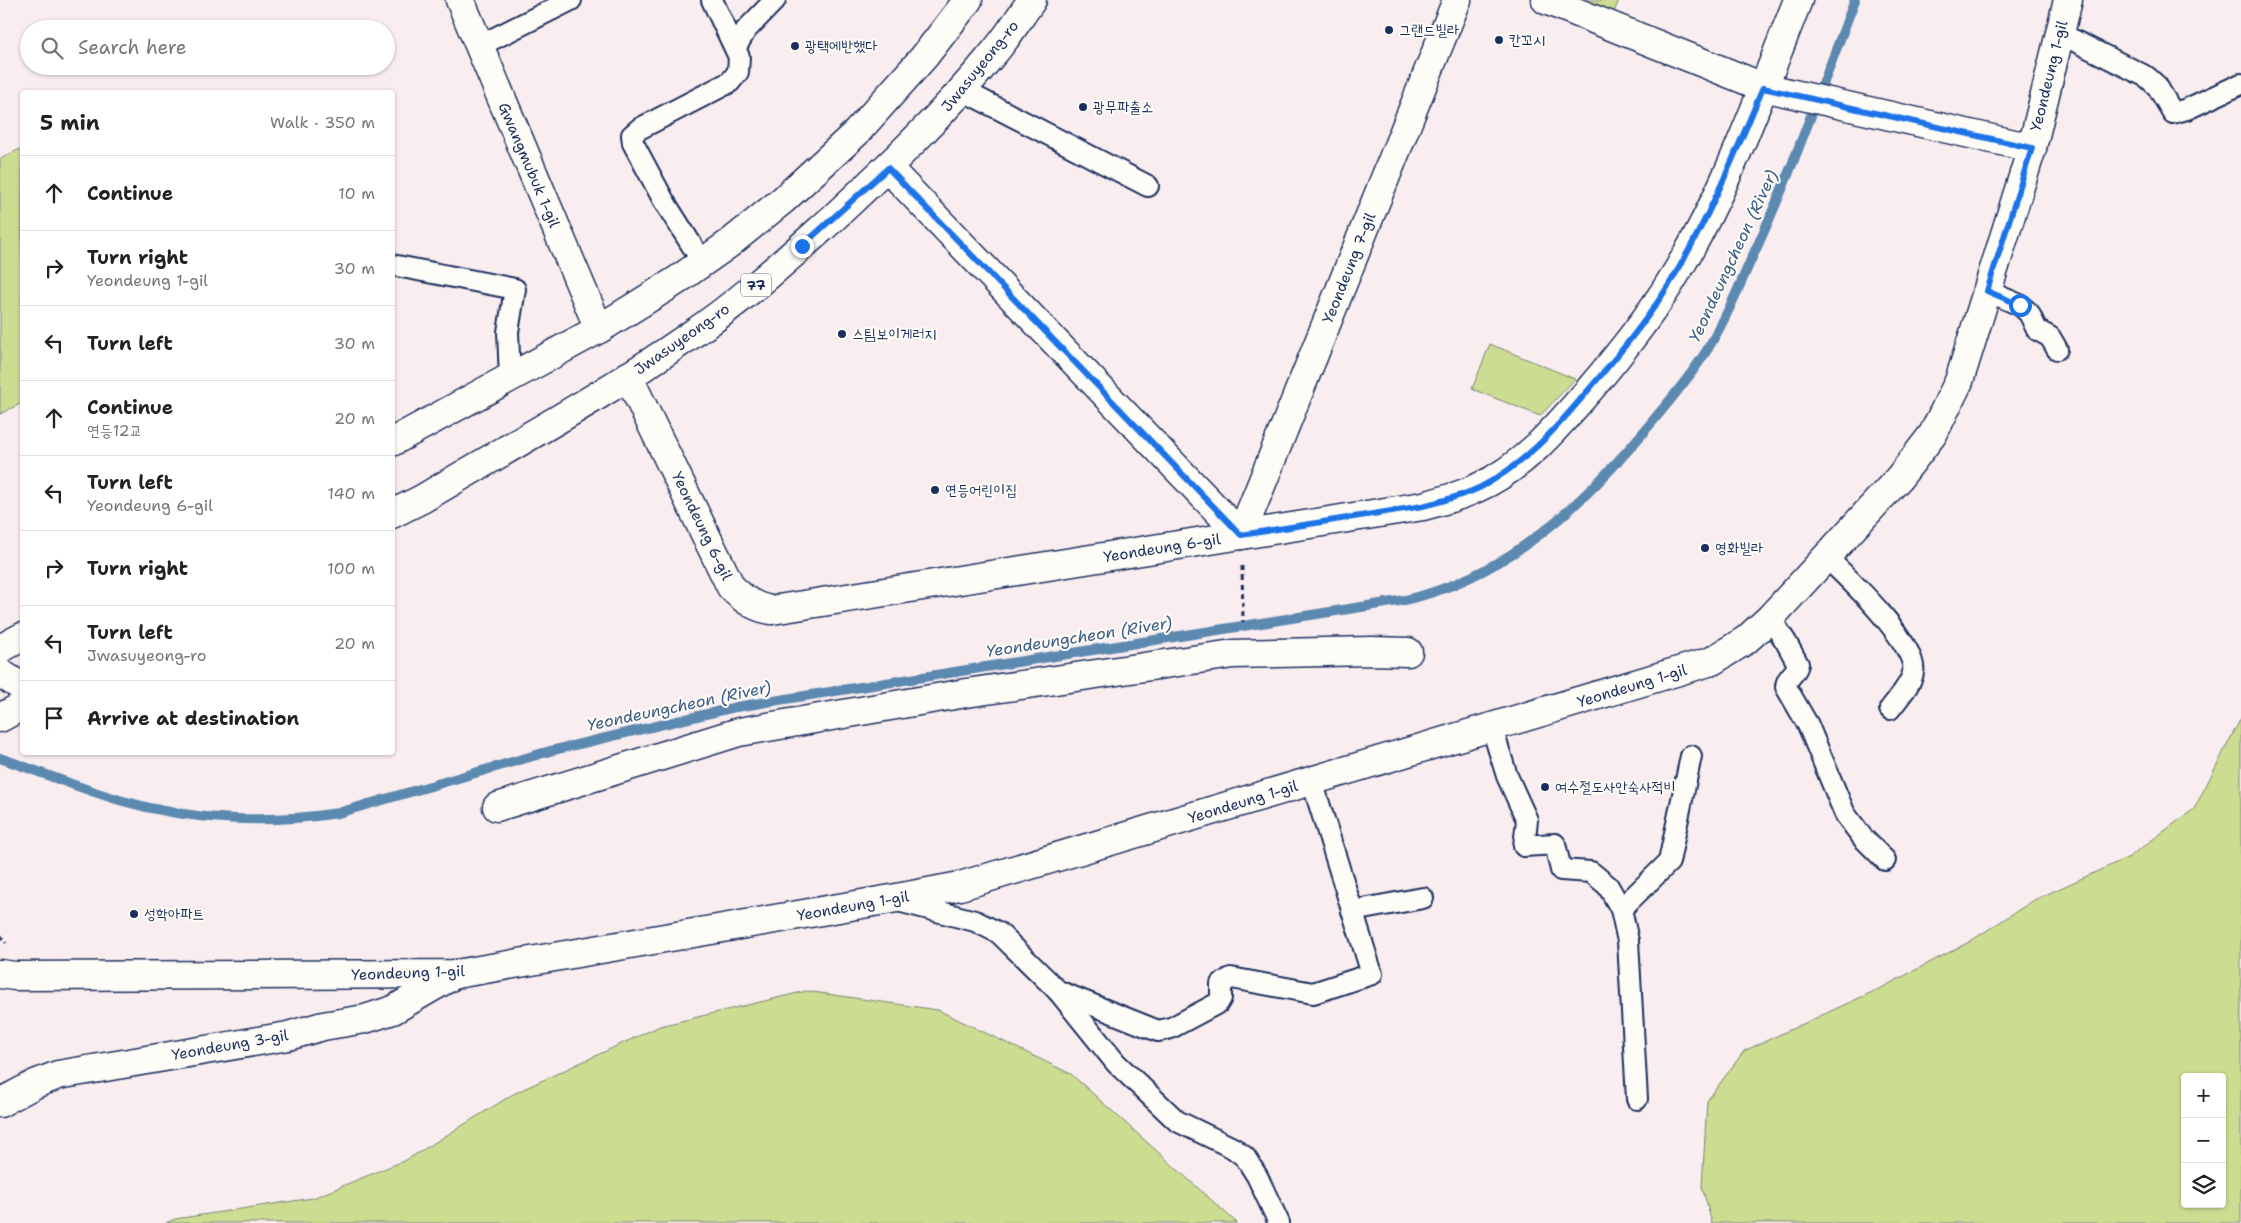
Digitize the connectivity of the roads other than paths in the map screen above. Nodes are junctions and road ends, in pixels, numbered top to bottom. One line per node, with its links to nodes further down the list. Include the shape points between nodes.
1 (460, 0): 12 (street, Gwangmubuk 1-gil)
2 (571, 0): 12 (lane)
3 (712, 0): 13 (lane)
4 (776, 0): 13 (lane, via 746,30)
5 (968, 0): 20 (street, via 924,57 856,134 783,200)
6 (1032, 0): 16 (street, Jwasuyeong-ro / 77, via 994,54)
7 (1457, 0): 29 (street, Yeondeung 7-gil)
8 (1546, 0): 15 (street)
9 (1798, 0): 15 (street, Yeondeung 6-gil)
10 (2068, 0): 11 (street, Yeondeung 1-gil)
11 (2059, 33): 14 (lane, via 2147,77 2157,86 2173,113); 17 (street, Yeondeung 1-gil)
12 (479, 46): 23 (street, Gwangmubuk 1-gil)
13 (736, 47): 20 (lane, via 739,69 730,82 639,128 632,135 664,201)
14 (2241, 84)
15 (1763, 88): 17 (street); 29 (street, Yeondeung 6-gil, via 1718,192 1670,283 1600,377 1527,455 1495,479 1452,498 1423,506)
16 (962, 90): 18 (street, Jwasuyeong-ro / 77); 19 (lane)
17 (2032, 148): 22 (street, Yeondeung 1-gil)
18 (888, 168): 25 (street, Jwasuyeong-ro / 77, via 740,298 690,336); 29 (street)
19 (1148, 186)
20 (703, 263): 23 (street)
21 (395, 266): 26 (lane, via 515,289 508,332)
22 (1987, 291): 24 (lane, via 2020,305 2029,313 2037,330 2050,337); 30 (street, Yeondeung 1-gil, via 1959,381 1933,434 1899,478)
23 (598, 329): 26 (street)
24 (2057, 349)
25 (628, 376): 28 (street, Jwasuyeong-ro / 77); 29 (street, Yeondeung 6-gil, via 731,587 761,609 772,610)
26 (510, 378): 27 (street)
27 (395, 440)
28 (395, 512)
29 (1241, 535)
30 (1827, 558): 31 (street, Yeondeung 1-gil); 38 (lane, via 1880,611 1908,653 1913,665 1909,683)
31 (1770, 618): 40 (street, Yeondeung 1-gil, via 1746,640 1712,661); 44 (lane, via 1798,664 1786,687 1808,725 1836,798 1863,838)
32 (20, 638): 33 (street)
33 (0, 649)
34 (1408, 652): 43 (street, via 1244,653 966,693 739,732)
35 (0, 673): 36 (street)
36 (20, 686)
37 (20, 707): 39 (street)
38 (1890, 709)
39 (0, 718)
40 (1492, 728): 42 (street, Yeondeung 1-gil); 47 (lane, via 1507,776 1526,820 1524,846 1555,844 1560,870 1591,872 1608,886)
41 (1691, 756): 47 (lane, via 1669,862)
42 (1312, 781): 46 (street, Yeondeung 1-gil, via 960,886); 48 (lane)
43 (497, 807)
44 (1885, 860)
45 (1423, 898): 48 (lane)
46 (891, 899): 50 (street, Yeondeung 1-gil); 51 (lane, via 989,926)
47 (1621, 909): 52 (lane, via 1628,941)
48 (1352, 911): 51 (lane, via 1372,974 1313,993 1231,978 1221,984 1218,1003 1171,1028 1158,1031)
49 (0, 974): 50 (street, Yeondeung 1-gil)
50 (456, 974): 53 (street, Yeondeung 3-gil, via 393,1010 365,1019 288,1036 58,1075)
51 (1058, 991): 54 (lane, via 1116,1064 1177,1121 1245,1157)
52 (1636, 1099)
53 (0, 1104)
54 (1279, 1223)

